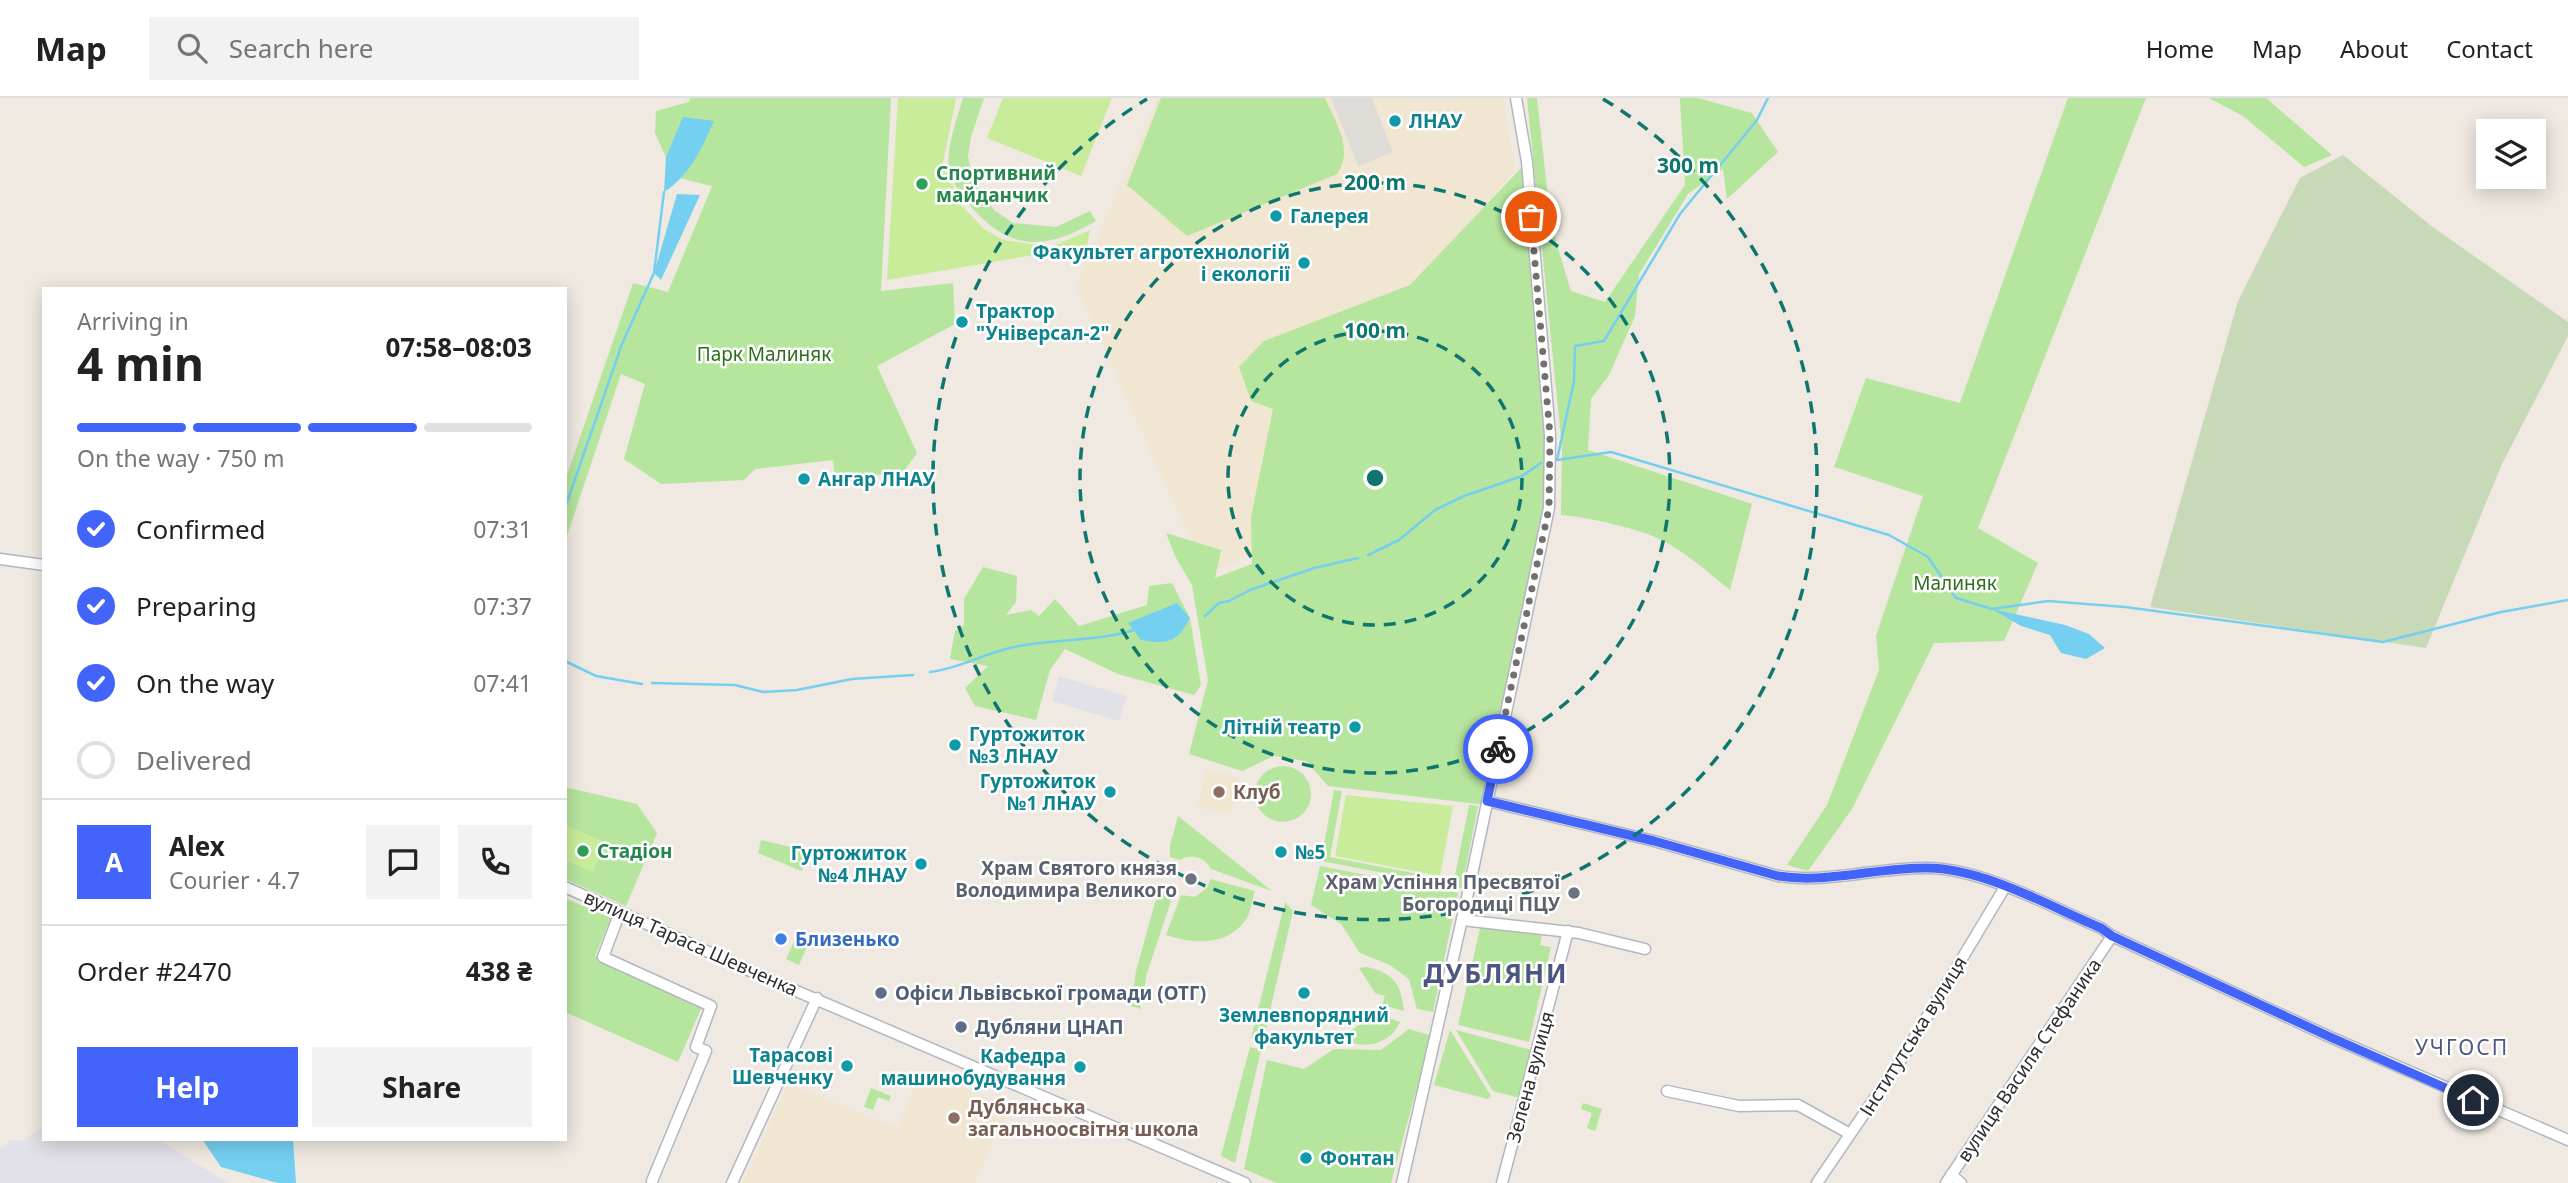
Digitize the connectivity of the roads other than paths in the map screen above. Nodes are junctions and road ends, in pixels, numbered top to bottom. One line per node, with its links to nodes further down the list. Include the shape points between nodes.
1 (1517, 98): 4 (street, via 1527,162 1549,422 1549,508)
2 (0, 559): 3 (street)
3 (42, 565)
4 (1487, 801): 5 (street, via 1778,876 1798,879 1928,868 1963,872); 8 (street)
5 (2005, 887): 10 (street); 14 (street, Інститутська вулиця, via 1904,1055)
6 (567, 888): 7 (street, вулиця Тараса Шевченка)
7 (620, 912): 12 (street, вулиця Тараса Шевченка); 17 (street, via 603,957 711,1006 696,1047 706,1051)
8 (1462, 920): 9 (street); 20 (street)
9 (1568, 931): 11 (street); 21 (street, Зелена вулиця)
10 (2112, 936): 15 (street); 16 (street, вулиця Василя Стефаника)
11 (1645, 949)
12 (817, 998): 18 (street, вулиця Тараса Шевченка); 19 (street, вулиця Тараса Шевченка)
13 (1667, 1091): 14 (street, via 1739,1106 1798,1105)
14 (1850, 1134): 22 (street, Інститутська вулиця)
15 (2568, 1140)
16 (1948, 1179): 23 (street)
17 (652, 1181)
18 (732, 1183)
19 (1245, 1183)
20 (1402, 1183)
21 (1502, 1183)
22 (1817, 1183)
23 (1961, 1183)

